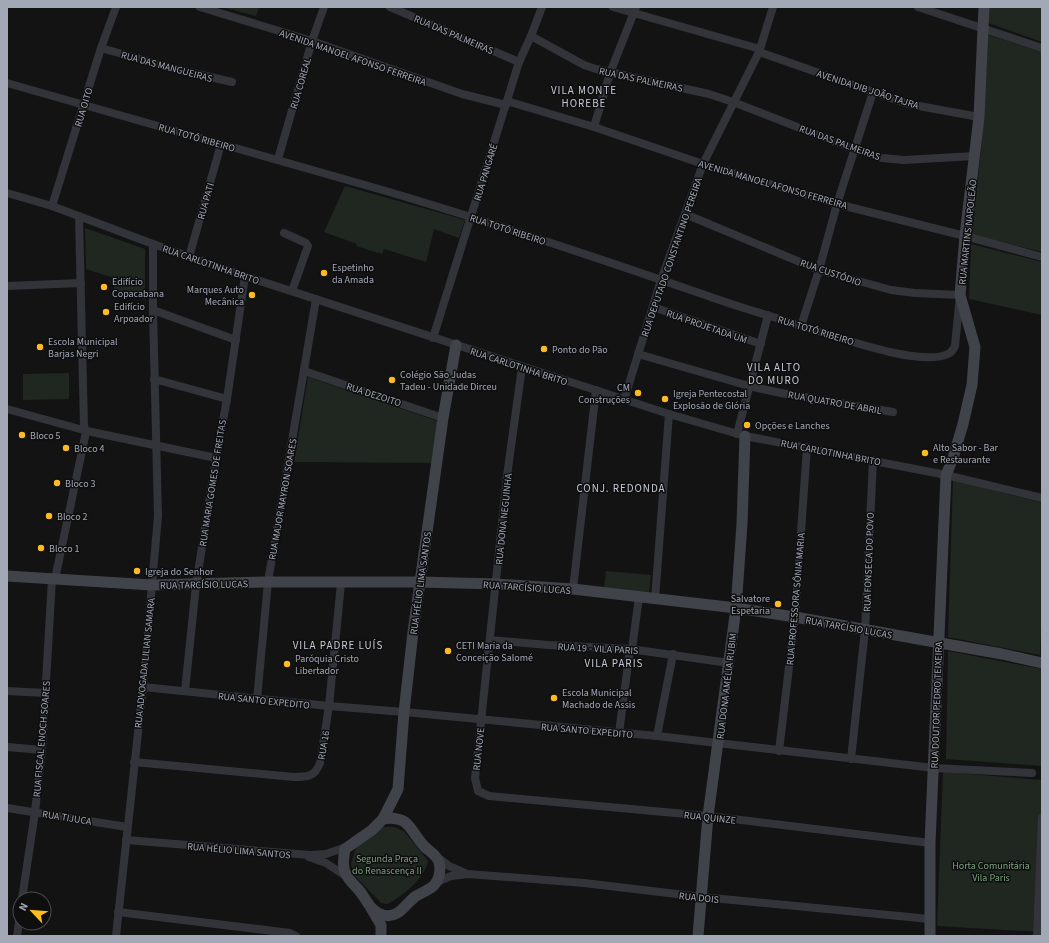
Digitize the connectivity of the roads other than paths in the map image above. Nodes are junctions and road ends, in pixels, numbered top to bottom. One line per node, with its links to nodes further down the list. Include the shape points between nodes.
1 (116, 7): 14 (street, RUA OITO)
2 (200, 7): 13 (street, AVENIDA MANOEL AFONSO FERREIRA)
3 (324, 7): 13 (street, RUA COREAL)
4 (390, 7): 17 (street, RUA DAS PALMEIRAS)
5 (542, 7): 12 (street, RUA PANGARÉ)
6 (613, 7): 10 (street, AVENIDA DIB JOÃO TAJRA)
7 (773, 7): 16 (street, RUA DEPUTADO CONSTANTINO PEREIRA)
8 (918, 7): 11 (street)
9 (984, 7): 11 (street, RUA MARTINS NAPOLEÃO)
10 (635, 10): 16 (street, AVENIDA DIB JOÃO TAJRA); 18 (street)
11 (983, 28): 15 (street); 25 (street, RUA MARTINS NAPOLEÃO)
12 (531, 36): 17 (street, RUA PANGARÉ); 18 (street, RUA DAS PALMEIRAS, via 584,65)
13 (312, 40): 23 (street, AVENIDA MANOEL AFONSO FERREIRA, via 448,90 479,99); 30 (street, RUA COREAL)
14 (101, 48): 19 (street, RUA DAS MANGUEIRAS); 24 (street, RUA OITO)
15 (1042, 48)
16 (760, 50): 21 (street, AVENIDA DIB JOÃO TAJRA); 22 (street, RUA DEPUTADO CONSTANTINO PEREIRA)
17 (519, 62): 23 (street, RUA PANGARÉ)
18 (610, 73): 22 (street, RUA DAS PALMEIRAS, via 709,94); 26 (street)
19 (232, 82)
20 (7, 83): 24 (street, RUA TOTÓ RIBEIRO)
21 (873, 92): 25 (street, AVENIDA DIB JOÃO TAJRA, via 908,104); 28 (street)
22 (733, 102): 28 (street, RUA DAS PALMEIRAS); 31 (street, RUA DEPUTADO CONSTANTINO PEREIRA)
23 (507, 103): 26 (street, AVENIDA MANOEL AFONSO FERREIRA); 36 (street, RUA PANGARÉ)
24 (84, 106): 27 (street, RUA TOTÓ RIBEIRO); 34 (street, RUA OITO)
25 (979, 117): 29 (street, RUA MARTINS NAPOLEÃO)
26 (594, 127): 31 (street, AVENIDA MANOEL AFONSO FERREIRA)
27 (221, 144): 30 (street, RUA TOTÓ RIBEIRO); 41 (street, RUA PATI)
28 (854, 149): 29 (street, RUA DAS PALMEIRAS, via 891,159); 33 (street)
29 (975, 156): 39 (street, RUA MARTINS NAPOLEÃO)
30 (278, 159): 36 (street, RUA TOTÓ RIBEIRO)
31 (703, 164): 33 (street, AVENIDA MANOEL AFONSO FERREIRA); 35 (street, RUA DEPUTADO CONSTANTINO PEREIRA)
32 (7, 193): 34 (street, RUA CARLOTINHA BRITO)
33 (837, 204): 39 (street, AVENIDA MANOEL AFONSO FERREIRA); 43 (street)
34 (52, 206): 37 (street, RUA CARLOTINHA BRITO)
35 (685, 214): 43 (street, RUA CUSTÓDIO); 45 (street, RUA DEPUTADO CONSTANTINO PEREIRA)
36 (471, 216): 45 (street, RUA TOTÓ RIBEIRO); 55 (street, RUA PANGARÉ)
37 (79, 217): 40 (street, RUA CARLOTINHA BRITO); 46 (street, RUA FISCAL ENOCH SOARES)
38 (284, 233): 48 (street, via 308,246)
39 (965, 236): 42 (street, AVENIDA MANOEL AFONSO FERREIRA); 49 (street, RUA MARTINS NAPOLEÃO)
40 (153, 244): 41 (street, RUA CARLOTINHA BRITO); 52 (street, RUA ADVOGADA LILIAN SAMARA)
41 (189, 257): 44 (street, RUA CARLOTINHA BRITO)
42 (1042, 257)
43 (819, 270): 49 (street, RUA CUSTÓDIO, via 891,290); 54 (street)
44 (245, 276): 48 (street, RUA CARLOTINHA BRITO); 56 (street, RUA MARIA GOMES DE FREITAS)
45 (661, 280): 51 (street, RUA DEPUTADO CONSTANTINO PEREIRA); 53 (street, RUA TOTÓ RIBEIRO)
46 (81, 283): 47 (street); 71 (street, RUA FISCAL ENOCH SOARES)
47 (7, 286)
48 (292, 291): 50 (street, RUA CARLOTINHA BRITO)
49 (960, 295): 54 (street, RUA TOTÓ RIBEIRO, via 955,346 948,354 918,356 886,352); 77 (street, RUA MARTINS NAPOLEÃO, via 975,347 972,385 961,431)
50 (316, 299): 55 (street, RUA CARLOTINHA BRITO); 61 (street, RUA MAJOR MAYRON SOARES)
51 (653, 307): 57 (street, RUA PROJETADA UM); 59 (street, RUA DEPUTADO CONSTANTINO PEREIRA)
52 (153, 310): 56 (street); 62 (street, RUA ADVOGADA LILIAN SAMARA)
53 (768, 315): 54 (street, RUA TOTÓ RIBEIRO); 57 (street)
54 (801, 326)
55 (433, 338): 58 (street, RUA CARLOTINHA BRITO)
56 (236, 340): 65 (street, RUA MARIA GOMES DE FREITAS)
57 (761, 344): 63 (street)
58 (456, 345): 60 (street, RUA CARLOTINHA BRITO); 70 (street, RUA HÉLIO LIMA SANTOS)
59 (638, 354): 63 (street, RUA QUATRO DE ABRIL); 66 (street, RUA DEPUTADO CONSTANTINO PEREIRA)
60 (522, 367): 64 (street, RUA CARLOTINHA BRITO); 84 (street, RUA DONA NEGUINHA)
61 (304, 371): 70 (street, RUA DEZOITO); 81 (street, RUA MAJOR MAYRON SOARES)
62 (154, 379): 65 (street); 73 (street, RUA ADVOGADA LILIAN SAMARA)
63 (749, 386): 68 (street, RUA QUATRO DE ABRIL); 72 (street)
64 (596, 390): 66 (street, RUA CARLOTINHA BRITO); 87 (street)
65 (227, 399): 75 (street, RUA MARIA GOMES DE FREITAS)
66 (624, 400): 69 (street, RUA CARLOTINHA BRITO)
67 (7, 410): 71 (street)
68 (893, 412)
69 (669, 414): 72 (street, RUA CARLOTINHA BRITO); 89 (street)
70 (443, 418): 82 (street, RUA HÉLIO LIMA SANTOS)
71 (86, 430): 73 (street); 80 (street, RUA FISCAL ENOCH SOARES)
72 (741, 435): 74 (street, RUA CARLOTINHA BRITO); 90 (street, RUA DONA AMÉLIA RUBIM, via 742,531)
73 (156, 446): 75 (street); 85 (street, RUA ADVOGADA LILIAN SAMARA, via 158,516)
74 (808, 448): 76 (street, RUA CARLOTINHA BRITO); 91 (street, RUA PROFESSORA SÔNIA MARIA)
75 (216, 458): 86 (street, RUA MARIA GOMES DE FREITAS)
76 (873, 460): 77 (street, RUA CARLOTINHA BRITO); 92 (street, RUA FONSECA DO POVO)
77 (946, 475): 78 (street, RUA CARLOTINHA BRITO); 94 (street, RUA DOUTOR PEDRO TEIXEIRA)
78 (1042, 498)
79 (7, 576): 80 (street, RUA TARCÍSIO LUCAS)
80 (53, 579): 85 (street, RUA TARCÍSIO LUCAS); 102 (street, RUA FISCAL ENOCH SOARES)
81 (268, 582): 83 (street, RUA TARCÍSIO LUCAS); 86 (street, RUA TARCÍSIO LUCAS); 103 (street, RUA MAJOR MAYRON SOARES)
82 (420, 582): 83 (street, RUA TARCÍSIO LUCAS); 84 (street, RUA TARCÍSIO LUCAS); 105 (street, RUA HÉLIO LIMA SANTOS)
83 (341, 583): 104 (street, RUA 16)
84 (496, 584): 87 (street, RUA TARCÍSIO LUCAS); 93 (street, RUA DONA NEGUINHA)
85 (152, 585): 86 (street, RUA TARCÍSIO LUCAS); 99 (street, RUA ADVOGADA LILIAN SAMARA)
86 (196, 585): 101 (street, RUA MARIA GOMES DE FREITAS)
87 (573, 589): 88 (street, RUA TARCÍSIO LUCAS)
88 (639, 597): 89 (street, RUA TARCÍSIO LUCAS); 95 (street)
89 (655, 599): 90 (street, RUA TARCÍSIO LUCAS)
90 (736, 608): 91 (street, RUA TARCÍSIO LUCAS); 97 (street, RUA DONA AMÉLIA RUBIM)
91 (795, 617): 92 (street, RUA TARCÍSIO LUCAS); 112 (street, RUA PROFESSORA SÔNIA MARIA)
92 (865, 630): 94 (street, RUA TARCÍSIO LUCAS); 113 (street, RUA FONSECA DO POVO)
93 (490, 640): 95 (street, RUA 19 - VILA PARIS); 106 (street, RUA DONA NEGUINHA)
94 (939, 642): 98 (street, RUA TARCÍSIO LUCAS); 115 (street, RUA DOUTOR PEDRO TEIXEIRA)
95 (631, 649): 96 (street, RUA 19 - VILA PARIS); 107 (street)
96 (672, 654): 97 (street, RUA 19 - VILA PARIS); 108 (street)
97 (728, 663): 109 (street, RUA DONA AMÉLIA RUBIM)
98 (1042, 663)
99 (142, 686): 101 (street, RUA SANTO EXPEDITO); 114 (street, RUA ADVOGADA LILIAN SAMARA)
100 (7, 691): 102 (street)
101 (185, 691): 103 (street, RUA SANTO EXPEDITO)
102 (46, 693): 111 (street, RUA FISCAL ENOCH SOARES)
103 (257, 699): 104 (street, RUA SANTO EXPEDITO)
104 (329, 706): 105 (street, RUA SANTO EXPEDITO); 114 (street, RUA 16, via 320,763 310,777 294,778)
105 (404, 712): 106 (street, RUA SANTO EXPEDITO); 122 (street, RUA HÉLIO LIMA SANTOS, via 398,788)
106 (481, 720): 107 (street, RUA SANTO EXPEDITO); 117 (street, RUA NOVE, via 475,782 478,791)
107 (619, 733): 108 (street, RUA SANTO EXPEDITO)
108 (657, 736): 109 (street, RUA SANTO EXPEDITO)
109 (718, 744): 112 (street, RUA SANTO EXPEDITO); 120 (street, RUA DONA AMÉLIA RUBIM)
110 (7, 747): 111 (street)
111 (42, 750): 119 (street, RUA FISCAL ENOCH SOARES)
112 (779, 751): 113 (street, RUA SANTO EXPEDITO)
113 (851, 759): 115 (street, RUA SANTO EXPEDITO)
114 (134, 762): 123 (street, RUA ADVOGADA LILIAN SAMARA)
115 (934, 768): 116 (street, RUA SANTO EXPEDITO); 125 (street, RUA DOUTOR PEDRO TEIXEIRA)
116 (1032, 773)
117 (489, 796): 120 (street, RUA QUINZE)
118 (7, 808): 119 (street, RUA TIJUCA)
119 (35, 812): 123 (street, RUA TIJUCA); 132 (street, RUA FISCAL ENOCH SOARES)
120 (708, 816): 125 (street, RUA QUINZE); 133 (street, RUA DONA AMÉLIA RUBIM)
121 (1042, 818): 142 (street)
122 (383, 819): 126 (street); 128 (street, via 399,819 406,822 417,840)
123 (127, 827): 124 (street, RUA ADVOGADA LILIAN SAMARA)
124 (126, 840): 127 (street, RUA HÉLIO LIMA SANTOS); 135 (street, RUA ADVOGADA LILIAN SAMARA)
125 (930, 843): 136 (street, RUA DOUTOR PEDRO TEIXEIRA)
126 (350, 845): 127 (street, RUA HÉLIO LIMA SANTOS, via 326,854); 130 (street, via 345,849 343,860)
127 (295, 855): 130 (street, via 321,861)
128 (437, 858): 129 (street); 131 (street, via 440,866)
129 (468, 874): 131 (street, via 451,876); 133 (street, RUA DOIS, via 584,883)
130 (347, 877): 134 (street, via 363,895)
131 (437, 882): 134 (street, via 415,897 402,911 390,916 382,915)
132 (23, 891)
133 (702, 898): 136 (street, RUA DOIS); 140 (street, RUA DONA AMÉLIA RUBIM)
134 (370, 908): 139 (street, via 381,924)
135 (118, 912): 137 (street, RUA ADVOGADA LILIAN SAMARA); 138 (street, via 290,933)
136 (930, 919): 141 (street, RUA DOUTOR PEDRO TEIXEIRA)
137 (116, 936)
138 (296, 936)
139 (381, 936)
140 (698, 936)
141 (930, 936)
142 (1037, 936)

